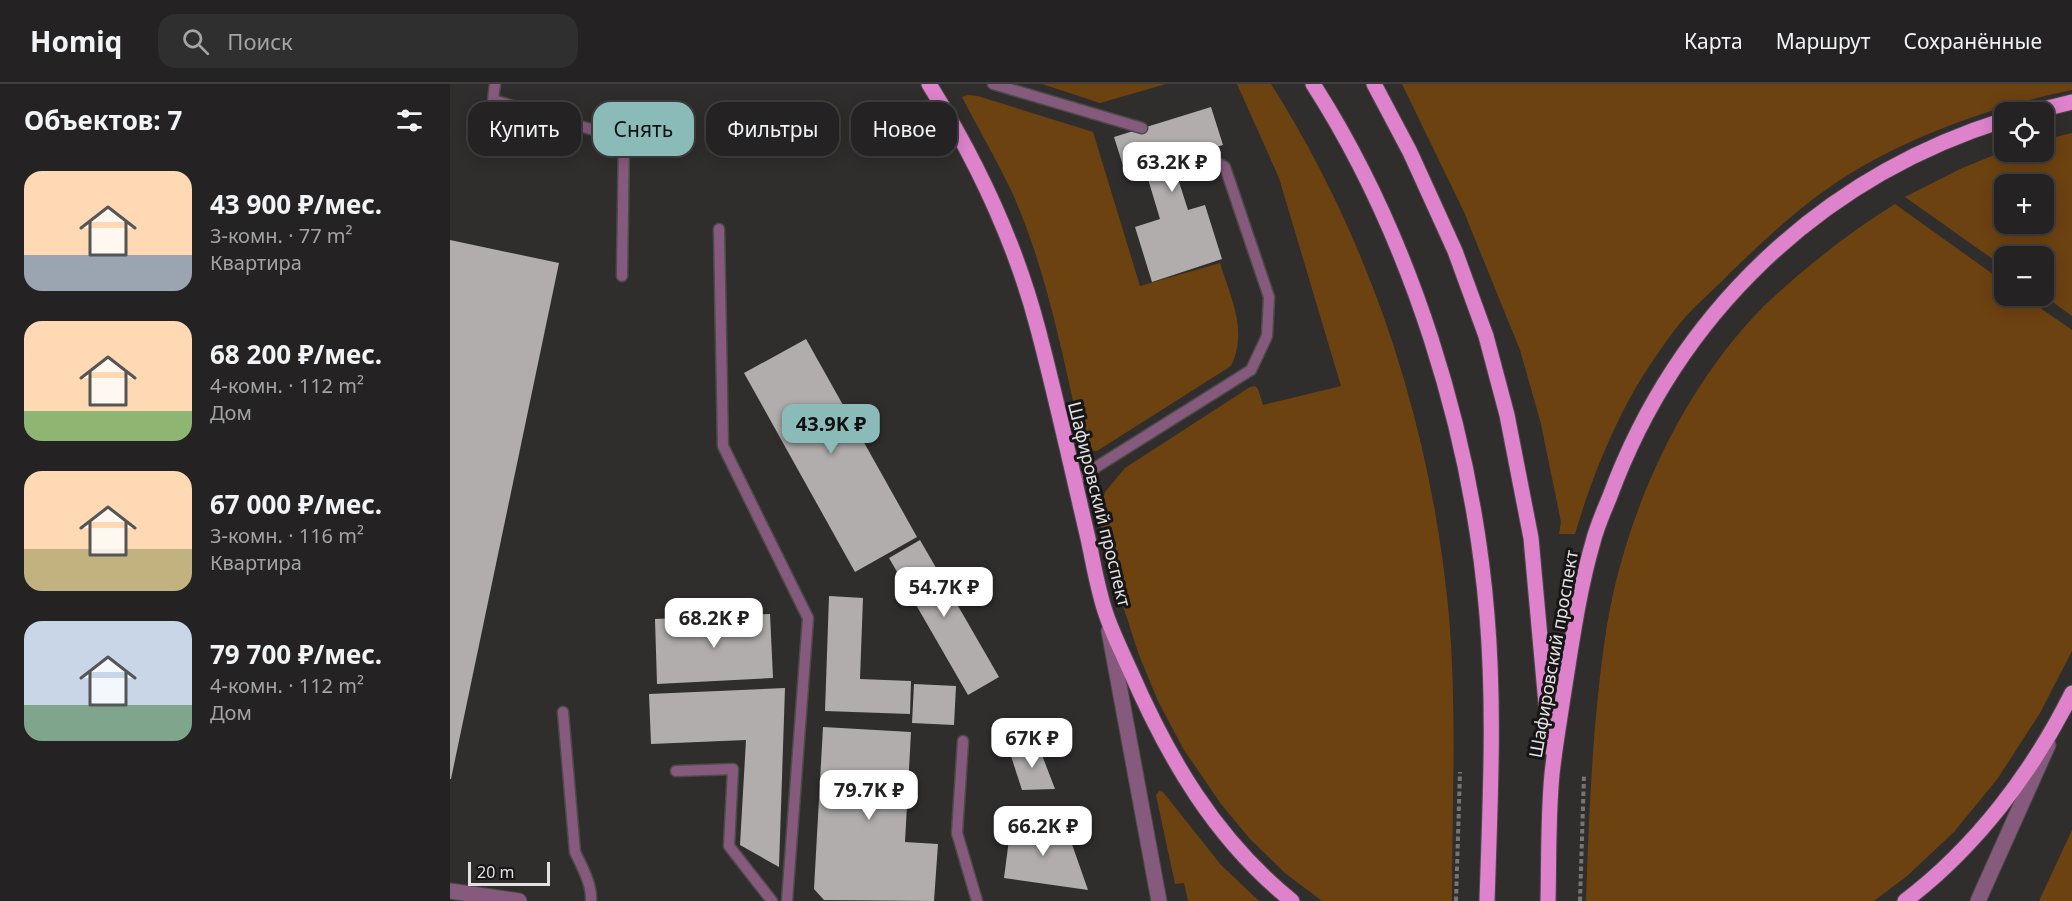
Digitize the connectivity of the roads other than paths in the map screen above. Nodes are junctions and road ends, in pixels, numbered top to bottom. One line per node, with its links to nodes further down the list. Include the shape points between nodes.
1 (495, 84): 12 (lane, via 493,100 624,140)
2 (929, 84): 13 (main road, Шафировский проспект, via 965,143 1016,257 1038,328)
3 (993, 84): 9 (lane)
4 (1313, 84): 29 (main road, via 1371,188 1404,264 1434,348 1466,469 1487,614 1491,693)
5 (1374, 84): 20 (main road, Шафировский проспект, via 1455,251 1486,336 1507,415 1531,538)
6 (2072, 102): 7 (main road)
7 (2054, 106)
8 (1994, 124): 20 (main road, Шафировский проспект, via 1950,140 1833,204 1739,284 1667,378 1620,468 1593,541 1573,631)
9 (1142, 128)
10 (1198, 152): 13 (lane, via 1225,167 1269,297 1267,336 1251,370)
11 (719, 228): 25 (lane, via 723,446 808,618)
12 (622, 276)
13 (1074, 481): 14 (main road, Шафировский проспект)
14 (1106, 613): 27 (street); 28 (main road, Шафировский проспект, via 1144,704 1204,810 1236,849)
15 (2072, 693): 17 (main road)
16 (564, 712): 23 (lane, via 575,852 585,872)
17 (2058, 721): 31 (main road, via 2012,792 1965,848); 32 (street)
18 (963, 741): 26 (lane, via 957,834)
19 (676, 771): 24 (lane, via 733,769 729,846)
20 (1552, 774): 30 (main road)
21 (450, 891): 22 (street)
22 (519, 901)
23 (591, 901)
24 (772, 901)
25 (787, 901)
26 (977, 901)
27 (1159, 901)
28 (1292, 901)
29 (1487, 901)
30 (1548, 901)
31 (1905, 901)
32 (1978, 901)

